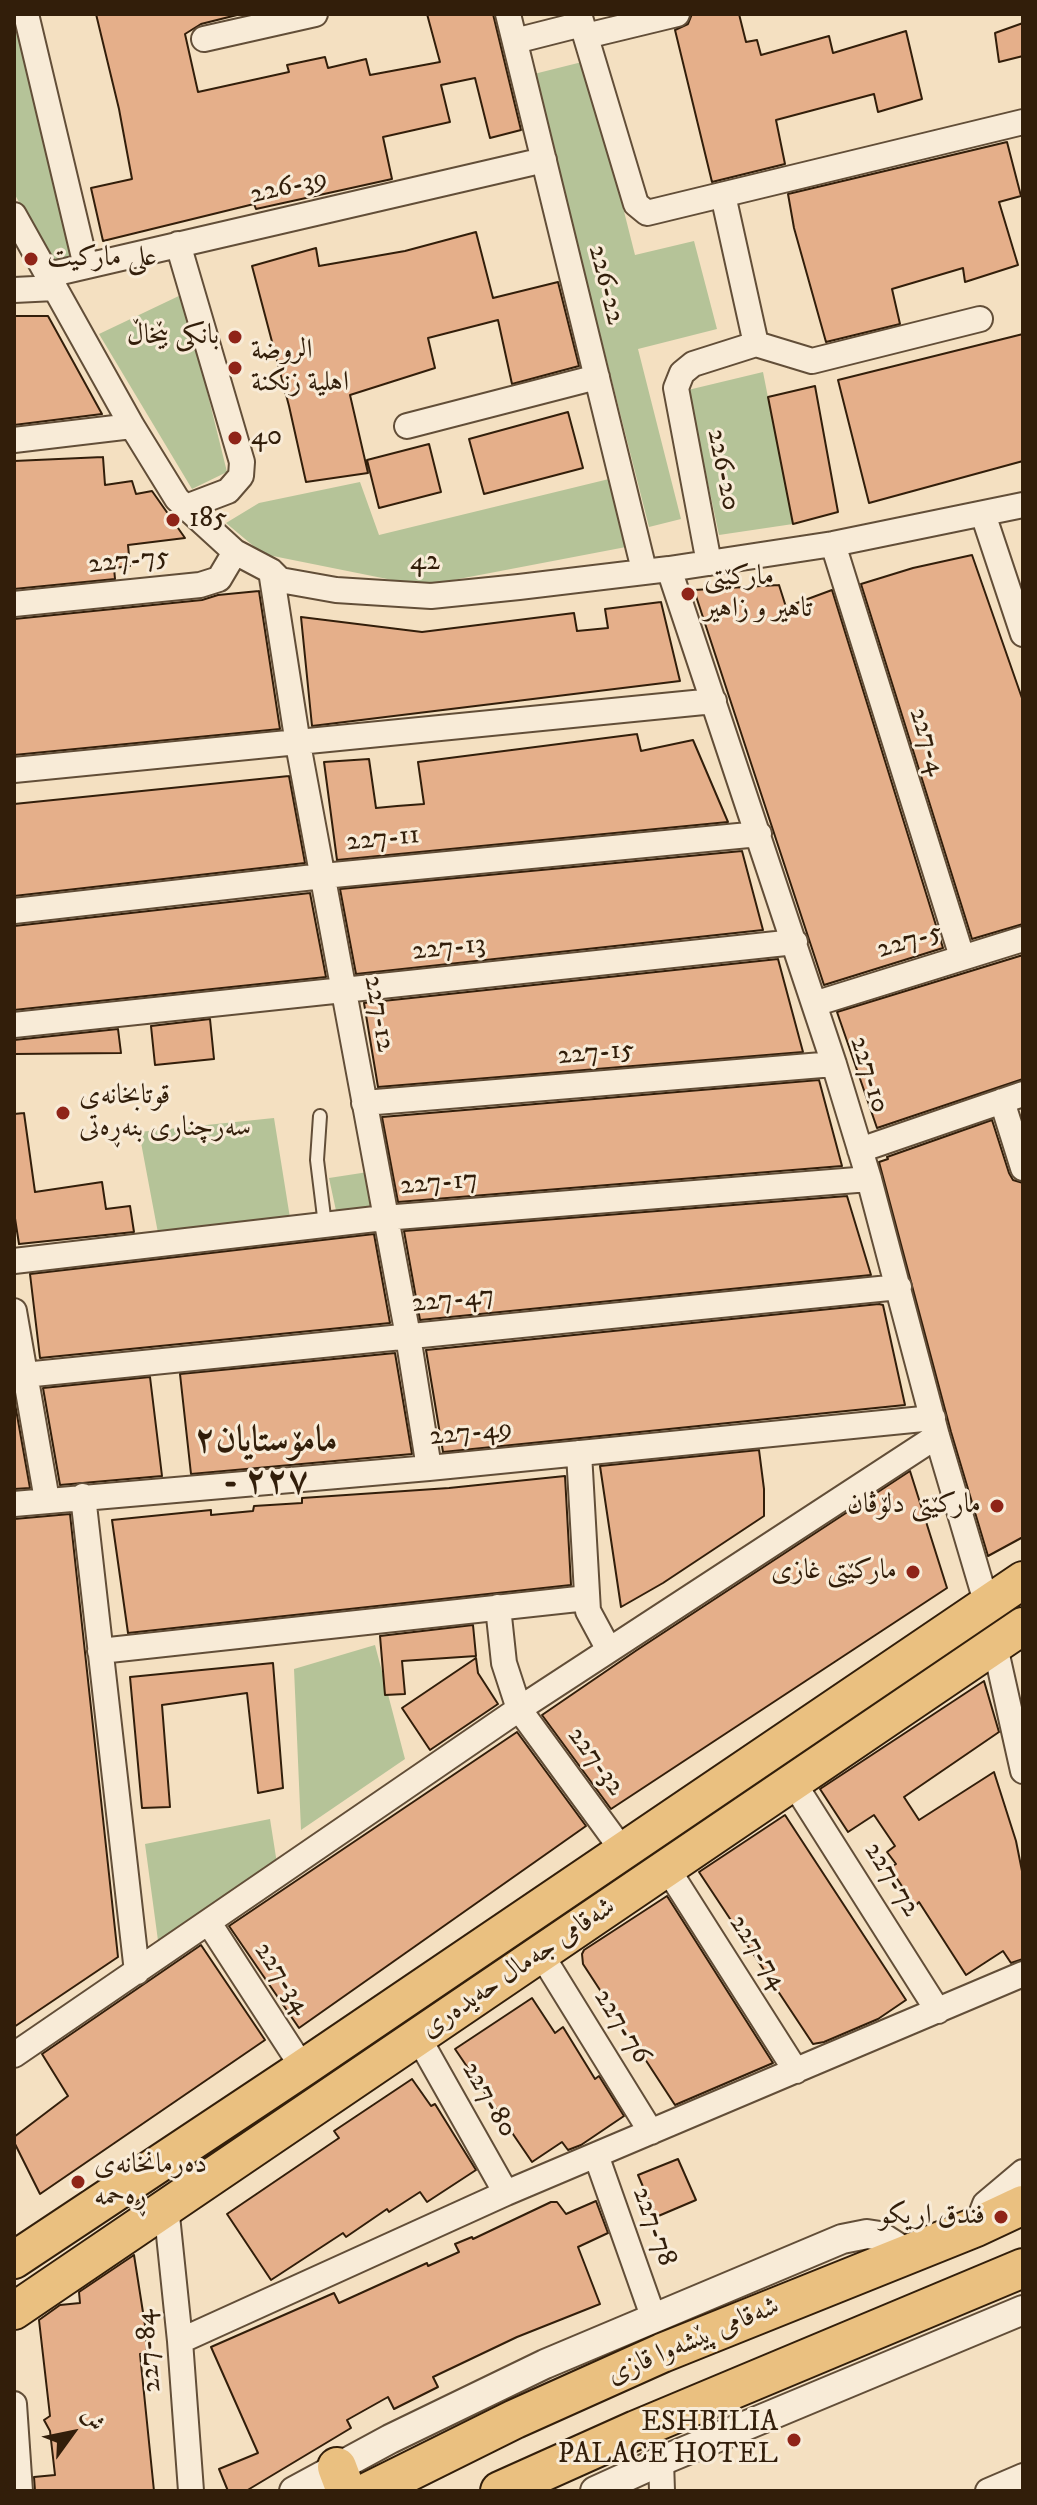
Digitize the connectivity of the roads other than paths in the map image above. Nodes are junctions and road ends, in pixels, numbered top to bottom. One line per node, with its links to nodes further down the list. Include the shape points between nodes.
1 (26, 14): 13 (street)
2 (315, 14): 6 (street)
3 (508, 14): 7 (street, 226-22)
4 (677, 14): 5 (street)
5 (582, 25): 7 (street); 10 (street, via 638,208 649,213)
6 (204, 39)
7 (515, 41): 9 (street, 226-22)
8 (1023, 122): 10 (street)
9 (544, 160): 12 (street, 226-39); 18 (street, 226-22)
10 (723, 195): 17 (street)
11 (14, 215): 14 (street, 42)
12 (178, 244): 13 (street, 226-39); 23 (street, via 242,462 241,476 228,491)
13 (86, 266): 14 (street, 226-39)
14 (51, 281): 15 (street, 226-39); 19 (street, 42)
15 (14, 290)
16 (980, 319): 17 (street, via 812,361)
17 (756, 344): 27 (street, 226-20, via 693,364 676,388)
18 (597, 377): 20 (street); 29 (street, 226-22)
19 (132, 426): 21 (street); 23 (street, 42)
20 (407, 426)
21 (14, 440)
22 (1023, 505): 24 (street, 42)
23 (186, 507): 26 (street, 42)
24 (983, 514): 25 (street, 42); 32 (street)
25 (833, 544): 27 (street, 42); 41 (street, 227-4)
26 (235, 552): 30 (street, 42); 31 (street, 227-75, via 219,579 200,585)
27 (709, 563): 28 (street, 42)
28 (669, 569): 29 (street, 42); 33 (street, 227-10)
29 (644, 570): 30 (street, 42, via 431,596 336,590 280,580)
30 (271, 571): 34 (street, 227-12)
31 (14, 604)
32 (1023, 634)
33 (714, 701): 34 (street); 36 (street, 227-10)
34 (298, 744): 35 (street); 37 (street, 227-12)
35 (14, 770)
36 (759, 834): 37 (street, 227-11); 40 (street, 227-10)
37 (323, 876): 38 (street, 227-11); 42 (street, 227-12)
38 (14, 911)
39 (1023, 939): 41 (street, 227-5)
40 (795, 942): 42 (street, 227-13); 43 (street, 227-10)
41 (962, 957): 43 (street, 227-5)
42 (343, 991): 44 (street, 227-13); 47 (street, 227-12)
43 (814, 1004): 45 (street, 227-10)
44 (14, 1025)
45 (834, 1064): 47 (street, 227-15); 49 (street, 227-10)
46 (1012, 1097): 49 (street); 50 (street)
47 (364, 1103): 52 (street, 227-12)
48 (320, 1116): 53 (lane, via 317,1160)
49 (860, 1150): 51 (street, 227-10)
50 (1023, 1168)
51 (869, 1179): 52 (street, 227-17); 55 (street, 227-10)
52 (384, 1218): 53 (street, 227-17); 57 (street, 227-12)
53 (325, 1225): 54 (street, 227-17)
54 (14, 1261)
55 (899, 1287): 57 (street, 227-47); 59 (street, 227-10)
56 (14, 1311): 58 (street)
57 (408, 1336): 58 (street, 227-47); 61 (street, 227-12)
58 (20, 1376): 63 (street)
59 (935, 1427): 60 (street, 227-49); 67 (street, 227-10); 70 (street)
60 (579, 1453): 61 (street, 227-49); 66 (street)
61 (429, 1468): 62 (street, 227-49)
62 (83, 1496): 63 (street, 227-49); 71 (street)
63 (47, 1500): 64 (street, 227-49)
64 (14, 1504)
65 (1023, 1580): 67 (main road, شەقامی جەمال حەیدەری)
66 (587, 1598): 68 (street); 70 (street, via 588,1611)
67 (987, 1605): 75 (main road, شەقامی جەمال حەیدەری)
68 (498, 1607): 71 (street); 72 (street, 227-32, via 504,1663)
69 (1009, 1636): 73 (street); 74 (main road, شەقامی جەمال حەیدەری)
70 (609, 1650): 72 (street)
71 (100, 1651): 81 (street)
72 (519, 1709): 77 (street, 227-32); 79 (street)
73 (1023, 1771)
74 (793, 1782): 76 (main road, شەقامی جەمال حەیدەری); 83 (street, 227-72)
75 (711, 1792): 76 (main road); 77 (main road, شەقامی جەمال حەیدەری)
76 (733, 1824): 78 (main road, شەقامی جەمال حەیدەری)
77 (623, 1851): 86 (main road, شەقامی جەمال حەیدەری)
78 (667, 1868): 80 (main road, شەقامی جەمال حەیدەری); 87 (street, 227-74)
79 (209, 1923): 81 (street); 86 (street, 227-34)
80 (541, 1954): 84 (main road, شەقامی جەمال حەیدەری); 88 (street, 227-76)
81 (137, 1972): 85 (street)
82 (1023, 1974): 83 (street)
83 (938, 2011): 87 (street)
84 (418, 2037): 91 (street, 227-80); 93 (main road, شەقامی جەمال حەیدەری)
85 (14, 2055)
86 (303, 2068): 96 (main road, شەقامی جەمال حەیدەری)
87 (796, 2071): 88 (street)
88 (651, 2132): 89 (street)
89 (596, 2155): 91 (street); 100 (street, 227-78)
90 (1023, 2172): 94 (street, via 985,2204)
91 (506, 2193): 101 (street)
92 (1023, 2205): 94 (highway, شەقامی پێشەوا قازی)
93 (166, 2206): 99 (main road, شەقامی جەمال حەیدەری); 101 (street, 227-84)
94 (976, 2227): 95 (highway, شەقامی پێشەوا قازی)
95 (908, 2254): 100 (street, via 880,2236 854,2235); 109 (highway, شەقامی پێشەوا قازی, via 662,2353)
96 (14, 2260)
97 (1023, 2268): 110 (highway, شەقامی پێشەوا قازی)
98 (1023, 2310): 103 (street)
99 (14, 2311)
100 (654, 2319): 105 (street, via 462,2402)
101 (180, 2341): 107 (street, 227-84)
102 (14, 2404): 106 (street)
103 (661, 2461): 111 (street); 112 (street)
104 (1023, 2476): 113 (street)
105 (342, 2479): 108 (street)
106 (20, 2491)
107 (191, 2491)
108 (294, 2491)
109 (370, 2491)
110 (500, 2491)
111 (595, 2491)
112 (662, 2491)
113 (988, 2491)

